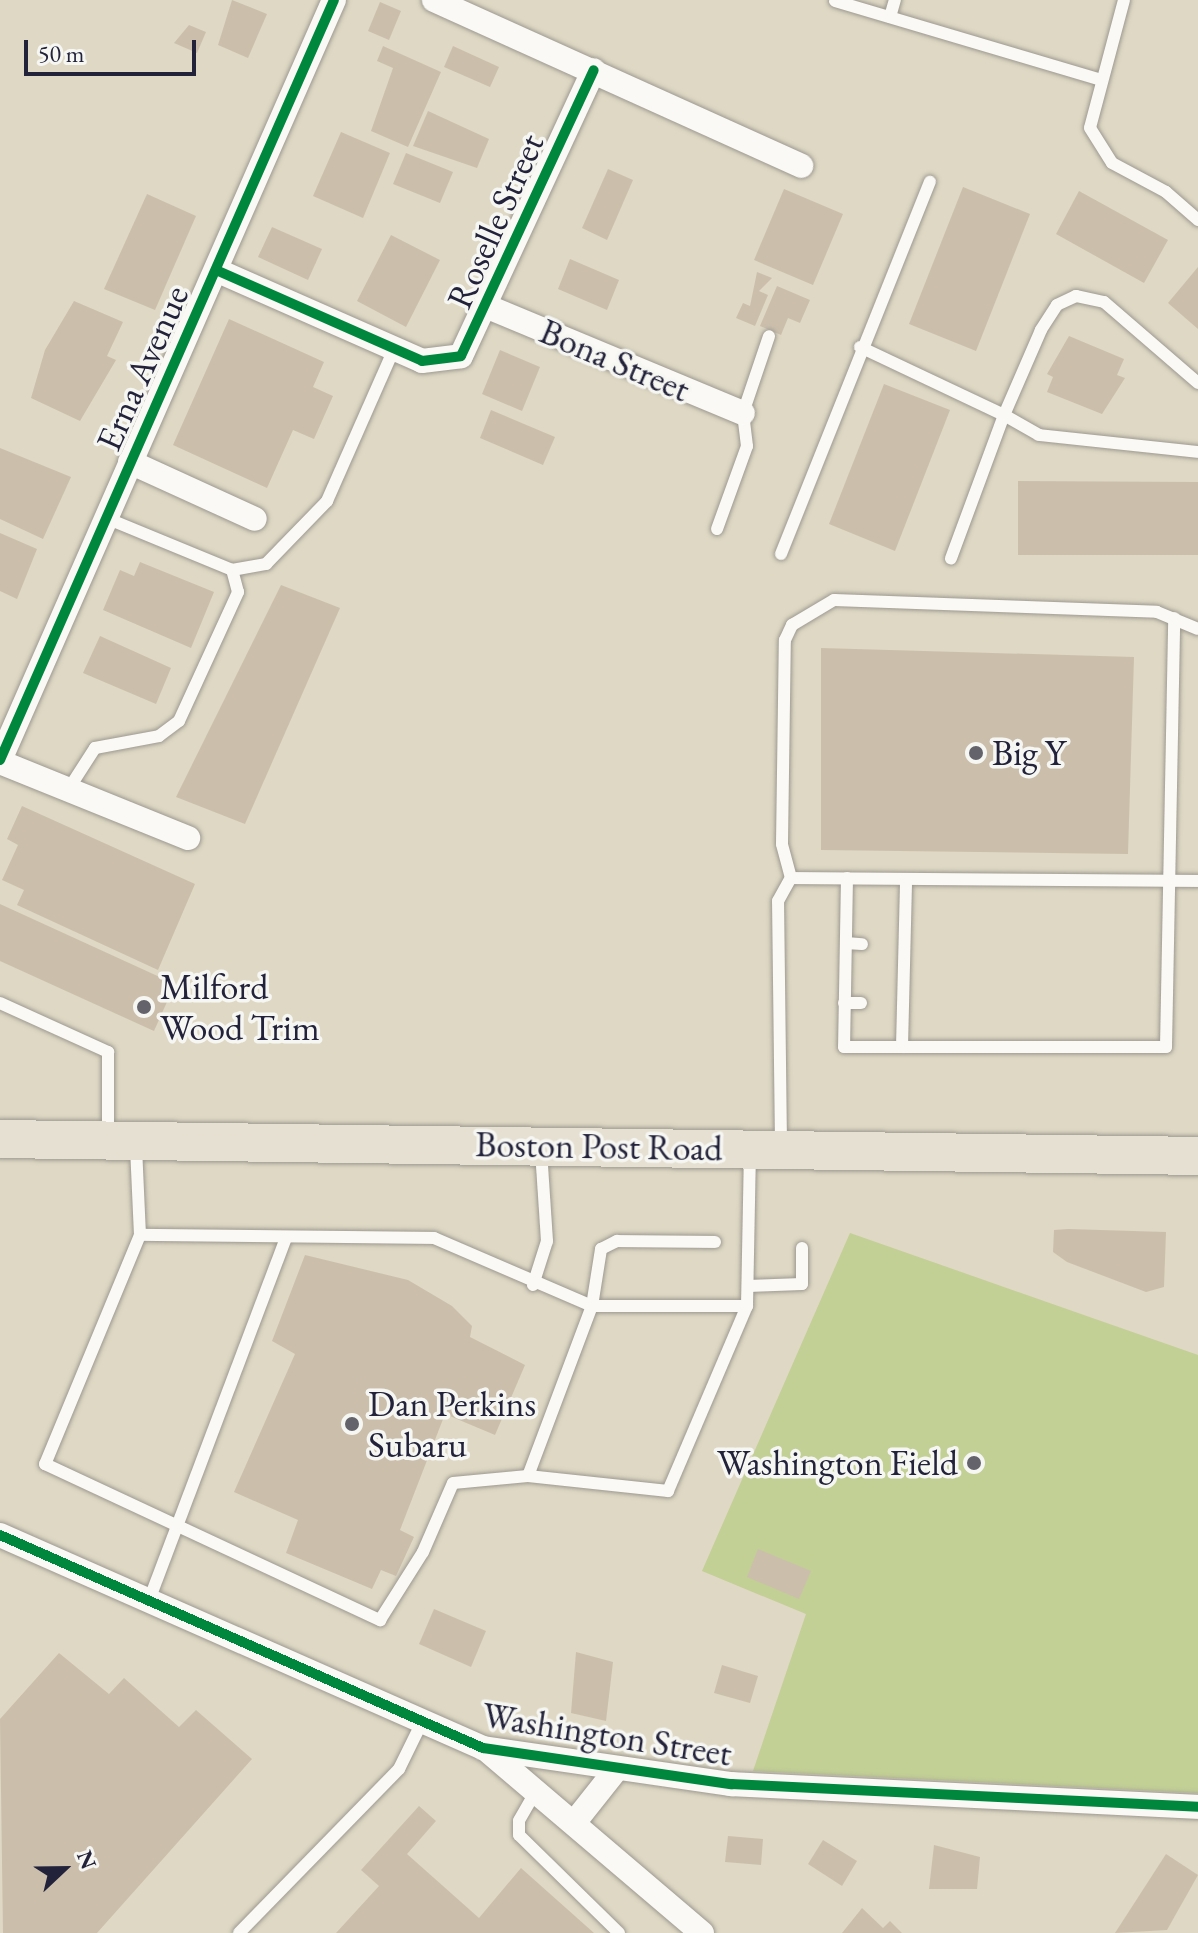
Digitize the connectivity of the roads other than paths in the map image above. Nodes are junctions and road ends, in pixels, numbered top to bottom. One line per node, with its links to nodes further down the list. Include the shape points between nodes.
1 (334, 0): 12 (street, Erna Avenue)
2 (434, 0): 7 (street)
3 (895, 0): 6 (lane)
4 (1124, 0): 8 (lane)
5 (835, 1): 6 (lane)
6 (890, 17): 8 (lane)
7 (594, 70): 9 (street); 13 (street, Roselle Street)
8 (1101, 80): 11 (lane, via 1090,128 1103,154)
9 (801, 166)
10 (930, 182): 15 (lane)
11 (1198, 220)
12 (216, 270): 16 (street); 21 (street, Erna Avenue)
13 (488, 307): 16 (street, Roselle Street, via 461,356 422,361); 18 (street, Bona Street)
14 (769, 336): 18 (lane)
15 (860, 347): 19 (lane); 25 (lane)
16 (394, 349): 27 (lane, via 327,501 266,564)
17 (1198, 383): 19 (lane, via 1104,302 1076,296 1057,305 1041,330)
18 (743, 413): 24 (lane, via 747,446)
19 (1004, 415): 20 (lane, via 1039,435); 26 (lane)
20 (1198, 452)
21 (130, 462): 22 (street, Erna Avenue); 23 (street)
22 (106, 518): 27 (lane); 30 (street, Erna Avenue)
23 (255, 519)
24 (717, 529)
25 (781, 554)
26 (951, 558)
27 (232, 570): 31 (lane, via 238,592 179,721 159,736 95,748)
28 (1174, 618): 29 (lane); 33 (lane, via 1157,612 834,600 811,610 785,640 782,844); 36 (lane)
29 (1198, 629)
30 (0, 761): 31 (street)
31 (68, 790): 32 (street)
32 (188, 838)
33 (791, 878): 34 (lane); 57 (lane, via 778,901)
34 (847, 878): 35 (lane); 38 (lane)
35 (906, 879): 36 (lane); 41 (lane)
36 (1166, 881): 37 (lane); 53 (lane, via 1166,1047)
37 (1198, 881)
38 (846, 919): 39 (lane); 42 (lane)
39 (862, 919)
40 (890, 919): 41 (lane)
41 (905, 919): 45 (lane)
42 (846, 943): 43 (lane); 46 (lane)
43 (862, 944)
44 (889, 945): 45 (lane)
45 (904, 945): 52 (lane, via 897,980)
46 (845, 979): 47 (lane); 49 (lane)
47 (861, 979)
48 (0, 1003): 55 (lane, via 108,1052)
49 (844, 1003): 50 (lane); 53 (lane, via 844,1047)
50 (861, 1003)
51 (888, 1003): 52 (lane)
52 (904, 1003): 53 (lane)
53 (902, 1047)
54 (0, 1139): 55 (main road, Boston Post Road)
55 (122, 1140): 56 (main road, Boston Post Road); 59 (lane)
56 (540, 1144): 57 (main road, Boston Post Road); 63 (lane, via 547,1241)
57 (766, 1151): 58 (main road, Boston Post Road); 64 (lane)
58 (1198, 1156)
59 (140, 1235): 60 (lane); 68 (lane, via 45,1464)
60 (286, 1238): 63 (lane, via 434,1238); 68 (lane)
61 (715, 1242): 65 (lane, via 617,1241 601,1249)
62 (802, 1248): 64 (lane, via 802,1284)
63 (533, 1285): 65 (lane)
64 (748, 1286): 66 (lane)
65 (592, 1306): 66 (lane); 67 (lane)
66 (747, 1306): 67 (lane, via 668,1491)
67 (528, 1476): 68 (lane, via 453,1483 380,1620)
68 (182, 1528): 70 (lane)
69 (0, 1535): 70 (street, Washington Street)
70 (148, 1603): 71 (street, Washington Street)
71 (422, 1722): 72 (street, Washington Street); 77 (lane, via 399,1769)
72 (483, 1748): 73 (street, Washington Street); 74 (street)
73 (615, 1771): 75 (street, Washington Street, via 797,1789); 76 (street)
74 (538, 1788): 76 (street); 78 (lane, via 519,1821 519,1835)
75 (1198, 1807)
76 (577, 1819): 79 (street)
77 (239, 1933)
78 (619, 1933)
79 (702, 1933)

